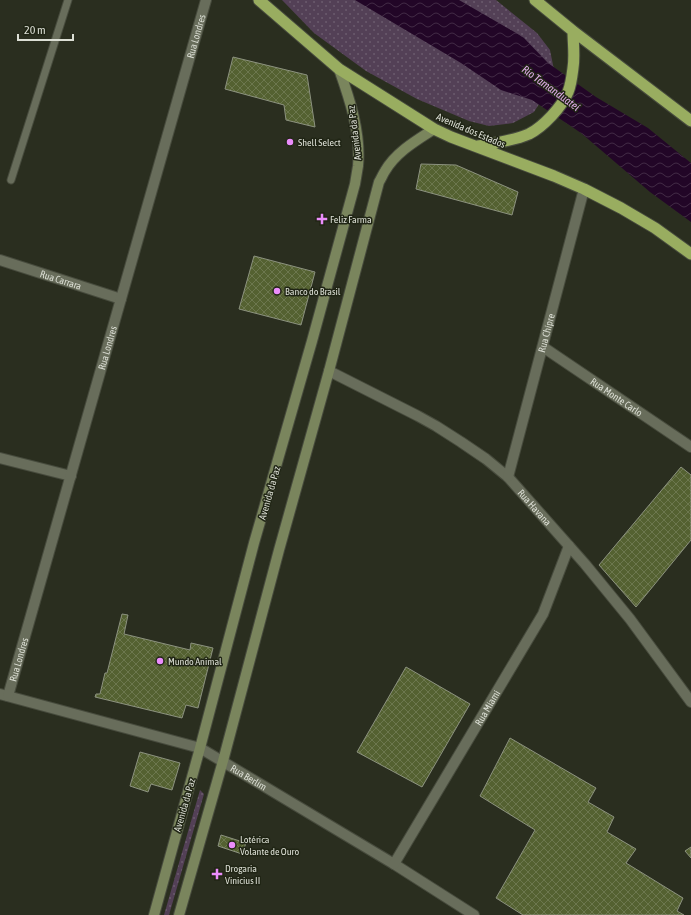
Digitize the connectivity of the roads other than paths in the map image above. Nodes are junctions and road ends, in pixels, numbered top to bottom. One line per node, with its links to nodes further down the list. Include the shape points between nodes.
1 (68, 0): 10 (lane)
2 (206, 0): 14 (street, Rua Londres)
3 (259, 0): 6 (highway, Avenida dos Estados)
4 (535, 0): 5 (highway)
5 (573, 31): 7 (highway); 9 (highway, via 573,67 568,92 560,106 530,133)
6 (339, 69): 8 (highway, Avenida dos Estados); 24 (main road, Avenida da Paz, via 353,113 358,148 355,184 254,543)
7 (691, 120)
8 (434, 128): 9 (highway, Avenida dos Estados); 16 (main road, via 395,158 379,182)
9 (478, 146): 11 (highway, Avenida dos Estados)
10 (11, 180)
11 (584, 189): 12 (highway, Avenida dos Estados, via 655,228); 15 (street, Rua Chipre)
12 (691, 254)
13 (0, 260): 14 (street, Rua Carrara)
14 (121, 299): 19 (street, Rua Londres)
15 (543, 347): 17 (street, Rua Monte Carlo); 20 (street, Rua Chipre)
16 (329, 371): 20 (street, Rua Havana, via 436,426); 25 (main road, via 278,550)
17 (691, 447)
18 (0, 458): 19 (street)
19 (71, 476): 22 (street, Rua Londres)
20 (508, 477): 21 (street, Rua Havana)
21 (569, 546): 23 (street, Rua Havana, via 630,619); 26 (street, Rua Miami, via 542,614)
22 (4, 695): 24 (street, Rua Berlim)
23 (691, 702)
24 (200, 748): 25 (street, Rua Berlim); 27 (main road, Avenida da Paz)
25 (223, 761): 26 (street, Rua Berlim); 28 (main road)
26 (394, 864): 29 (street, Rua Berlim)
27 (154, 915)
28 (179, 915)
29 (474, 915)

